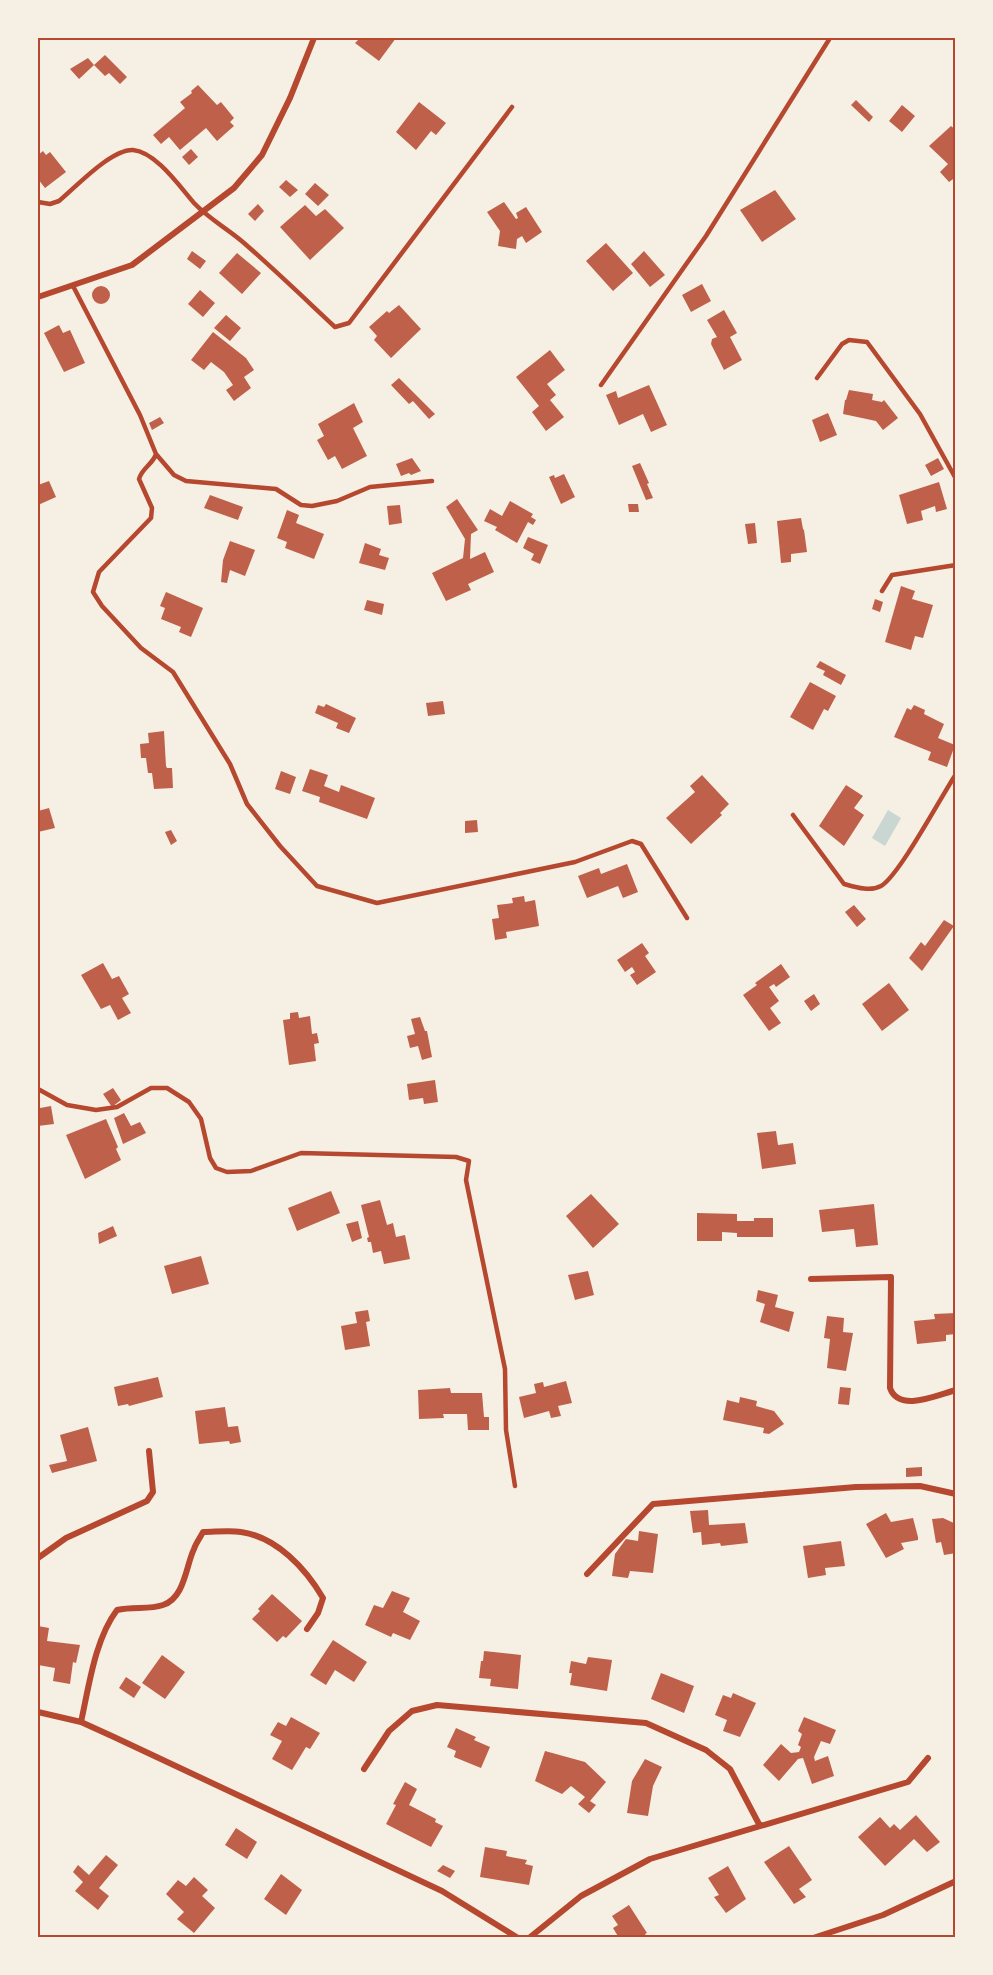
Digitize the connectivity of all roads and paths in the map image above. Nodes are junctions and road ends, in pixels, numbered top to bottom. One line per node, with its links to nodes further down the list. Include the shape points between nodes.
1 (314, 38): 5 (street, via 262,155 234,188)
2 (830, 38): 9 (lane, via 706,236)
3 (512, 107): 5 (lane, via 348,323 335,327 243,242)
4 (38, 202): 5 (lane, via 58,201 116,154 134,150 151,157)
5 (202, 212): 6 (street, via 132,265)
6 (73, 286): 7 (street); 10 (lane)
7 (38, 297)
8 (817, 378): 11 (lane, via 842,344 849,340 867,342 920,414)
9 (601, 385)
10 (156, 454): 12 (lane, via 174,475 186,482 276,489 301,505 337,501 370,487); 17 (lane, via 139,479 152,508 151,518 99,572 93,592 141,648 173,672 230,764 247,804 317,886 377,903 575,862 632,841 642,844)
11 (956, 479)
12 (432, 481)
13 (956, 565): 14 (lane, via 892,575)
14 (882, 591)
15 (956, 774): 16 (lane, via 897,868 881,886 865,889 844,884)
16 (793, 815)
17 (687, 918)
18 (38, 1089): 22 (lane, via 67,1105 96,1110 117,1107 151,1088 167,1088 189,1102 201,1119 210,1158 216,1168 227,1172 251,1171 301,1153 456,1157 469,1161 466,1180 505,1369 506,1430)
19 (811, 1279): 20 (street, via 891,1277 893,1395 911,1401)
20 (956, 1390)
21 (149, 1451): 24 (street, via 153,1492 147,1501 66,1538)
22 (515, 1486)
23 (956, 1494): 25 (street, via 920,1486 856,1487 653,1504)
24 (38, 1558)
25 (587, 1574)
26 (307, 1629): 28 (street, via 323,1598 312,1578 290,1557 262,1538 240,1531 203,1532 193,1550 185,1580 167,1605 130,1606 117,1610 107,1623)
27 (38, 1712): 28 (street)
28 (81, 1722): 33 (street, via 442,1891)
29 (928, 1758): 31 (street, via 908,1782)
30 (364, 1769): 31 (street, via 389,1731 412,1711 436,1704 646,1723 706,1750 730,1768)
31 (760, 1826): 34 (street, via 650,1858 581,1896)
32 (956, 1881): 35 (street, via 883,1914)
33 (518, 1938)
34 (529, 1938)
35 (813, 1938)

